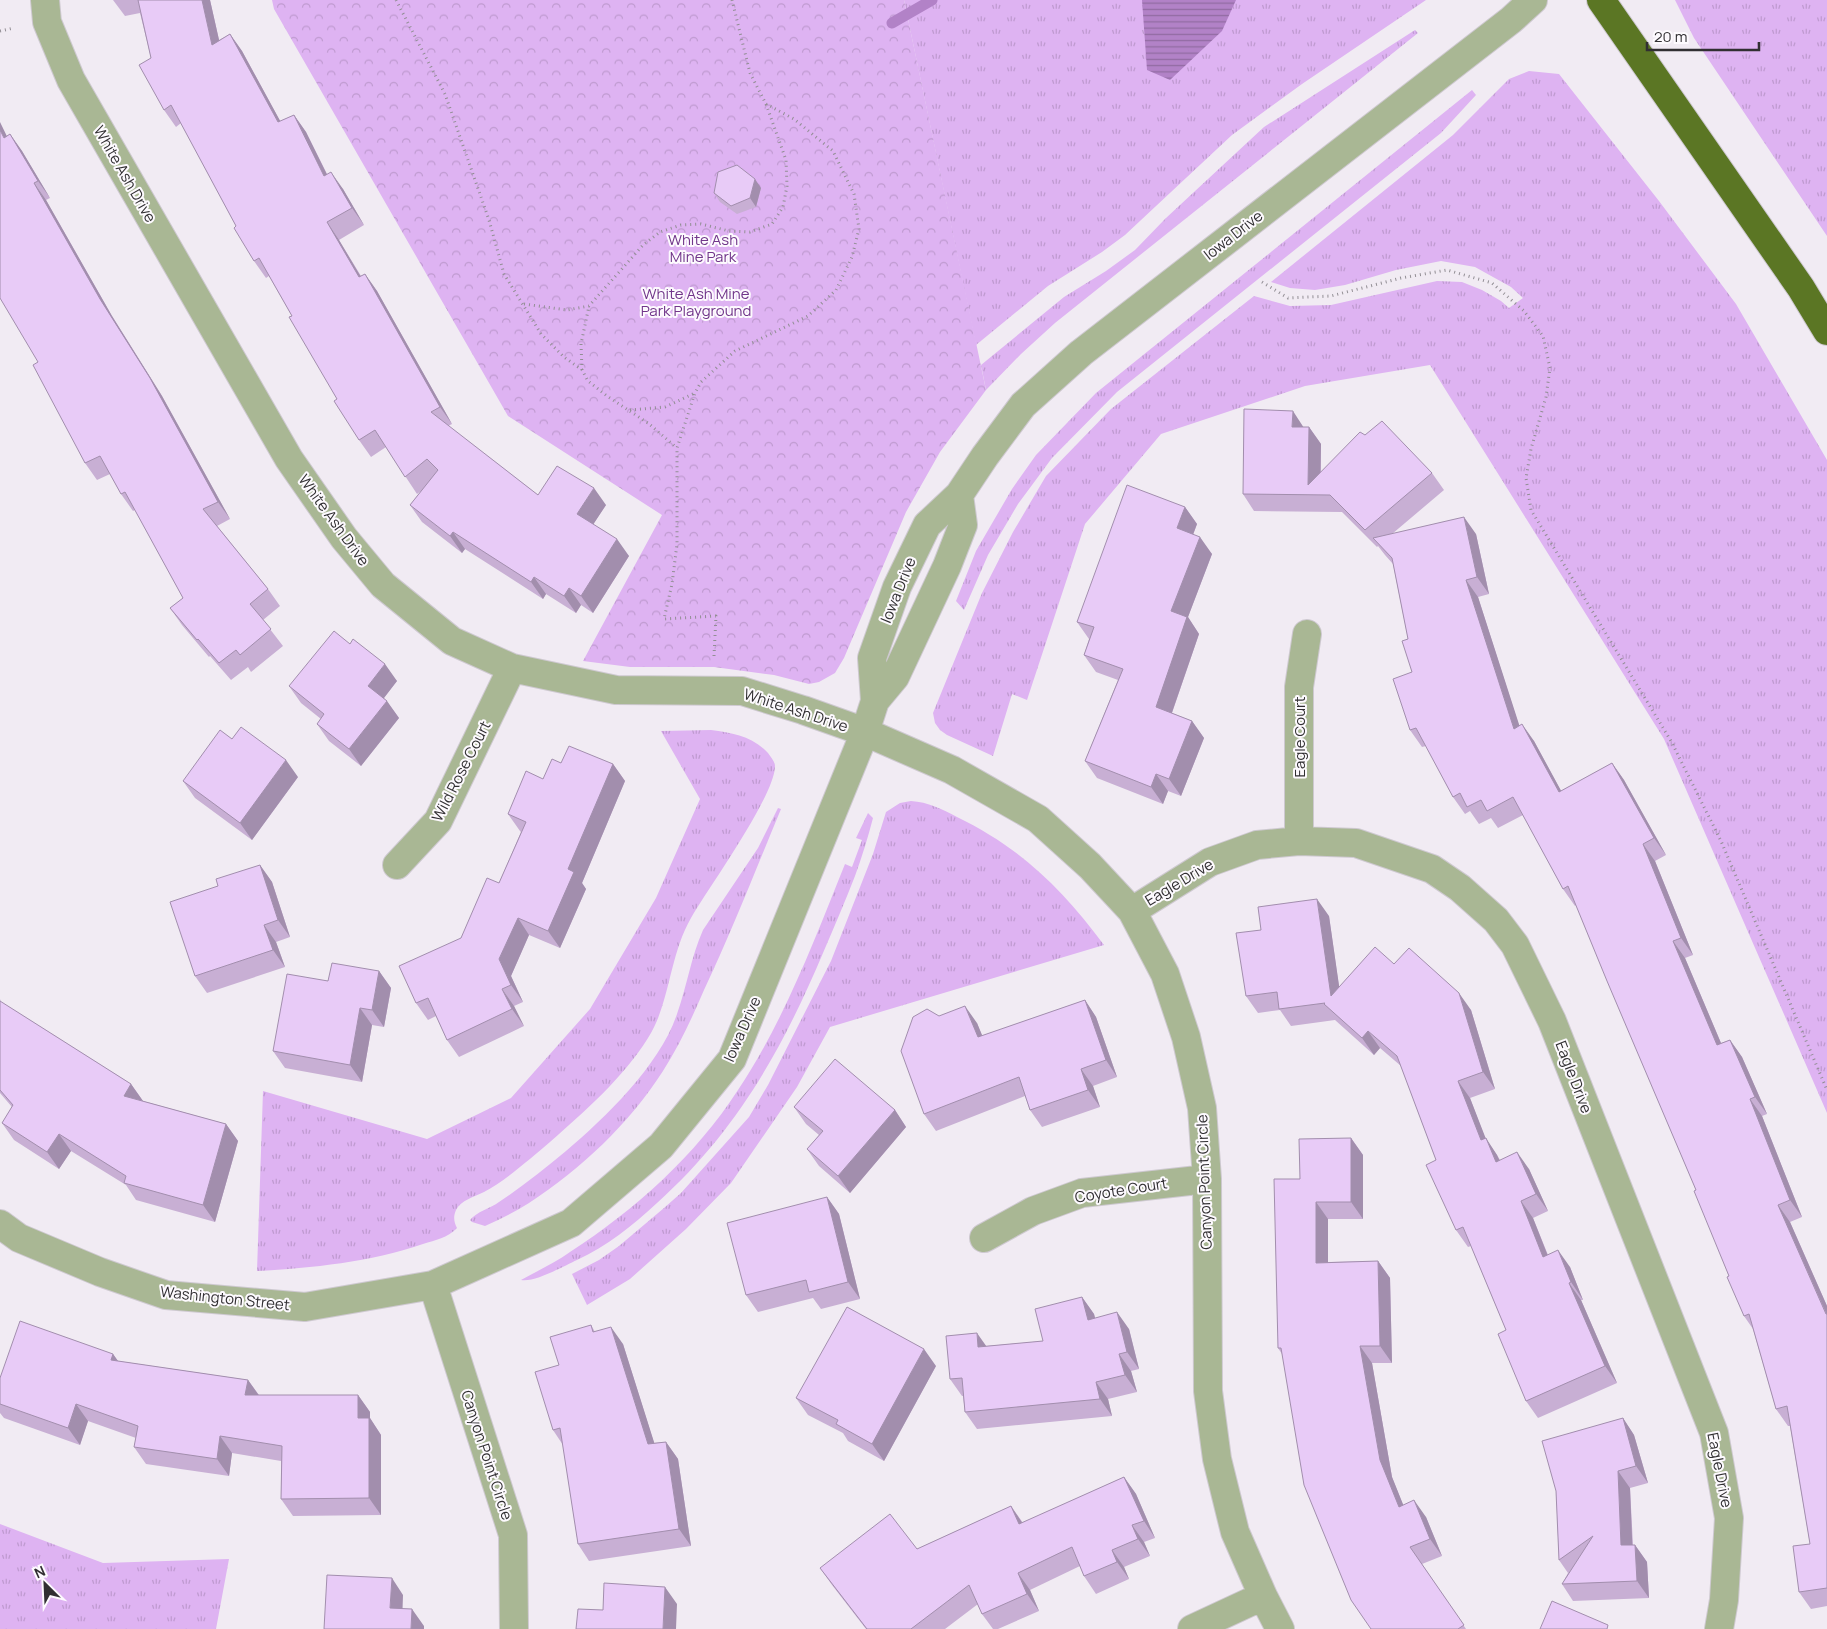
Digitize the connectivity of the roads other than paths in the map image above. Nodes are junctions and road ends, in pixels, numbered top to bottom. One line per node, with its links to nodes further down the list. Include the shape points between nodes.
1 (45, 0): 7 (street, White Ash Drive, via 47,22 71,80 290,459 344,538 383,585 452,641)
2 (1533, 0): 5 (street, Iowa Drive, via 1081,353 1023,405)
3 (1601, 0): 4 (highway, via 1796,280)
4 (1827, 331)
5 (959, 495): 8 (street, Iowa Drive, via 963,525 947,566 895,677); 8 (street, Iowa Drive, via 927,525 897,586 872,658)
6 (1307, 634): 10 (street, Eagle Court, via 1299,687)
7 (512, 668): 9 (street, White Ash Drive, via 616,690 742,691); 11 (street, Wild Rose Court, via 438,821)
8 (874, 701): 9 (street, Iowa Drive)
9 (865, 732): 12 (street, Canyon Point Circle, via 952,770 1038,819 1090,866); 16 (street, Iowa Drive, via 732,1059 661,1146 571,1223)
10 (1299, 841): 12 (street, Eagle Drive, via 1257,845 1210,862); 21 (street, Eagle Drive, via 1356,843 1432,869 1460,888 1496,920 1515,946 1552,1021 1714,1433 1729,1518)
11 (397, 865)
12 (1132, 911): 13 (street, Canyon Point Circle, via 1165,974 1186,1037 1202,1108)
13 (1207, 1179): 15 (street, Coyote Court, via 1082,1193 1032,1211); 17 (street, Canyon Point Circle, via 1208,1390 1217,1459 1235,1532)
14 (0, 1224): 16 (street, Washington Street, via 18,1238 166,1295 306,1306)
15 (984, 1238)
16 (433, 1285): 18 (street, Canyon Point Circle, via 513,1535)
17 (1263, 1596): 19 (street); 20 (street, Canyon Point Circle)
18 (514, 1629)
19 (1192, 1629)
20 (1280, 1629)
21 (1719, 1629)

